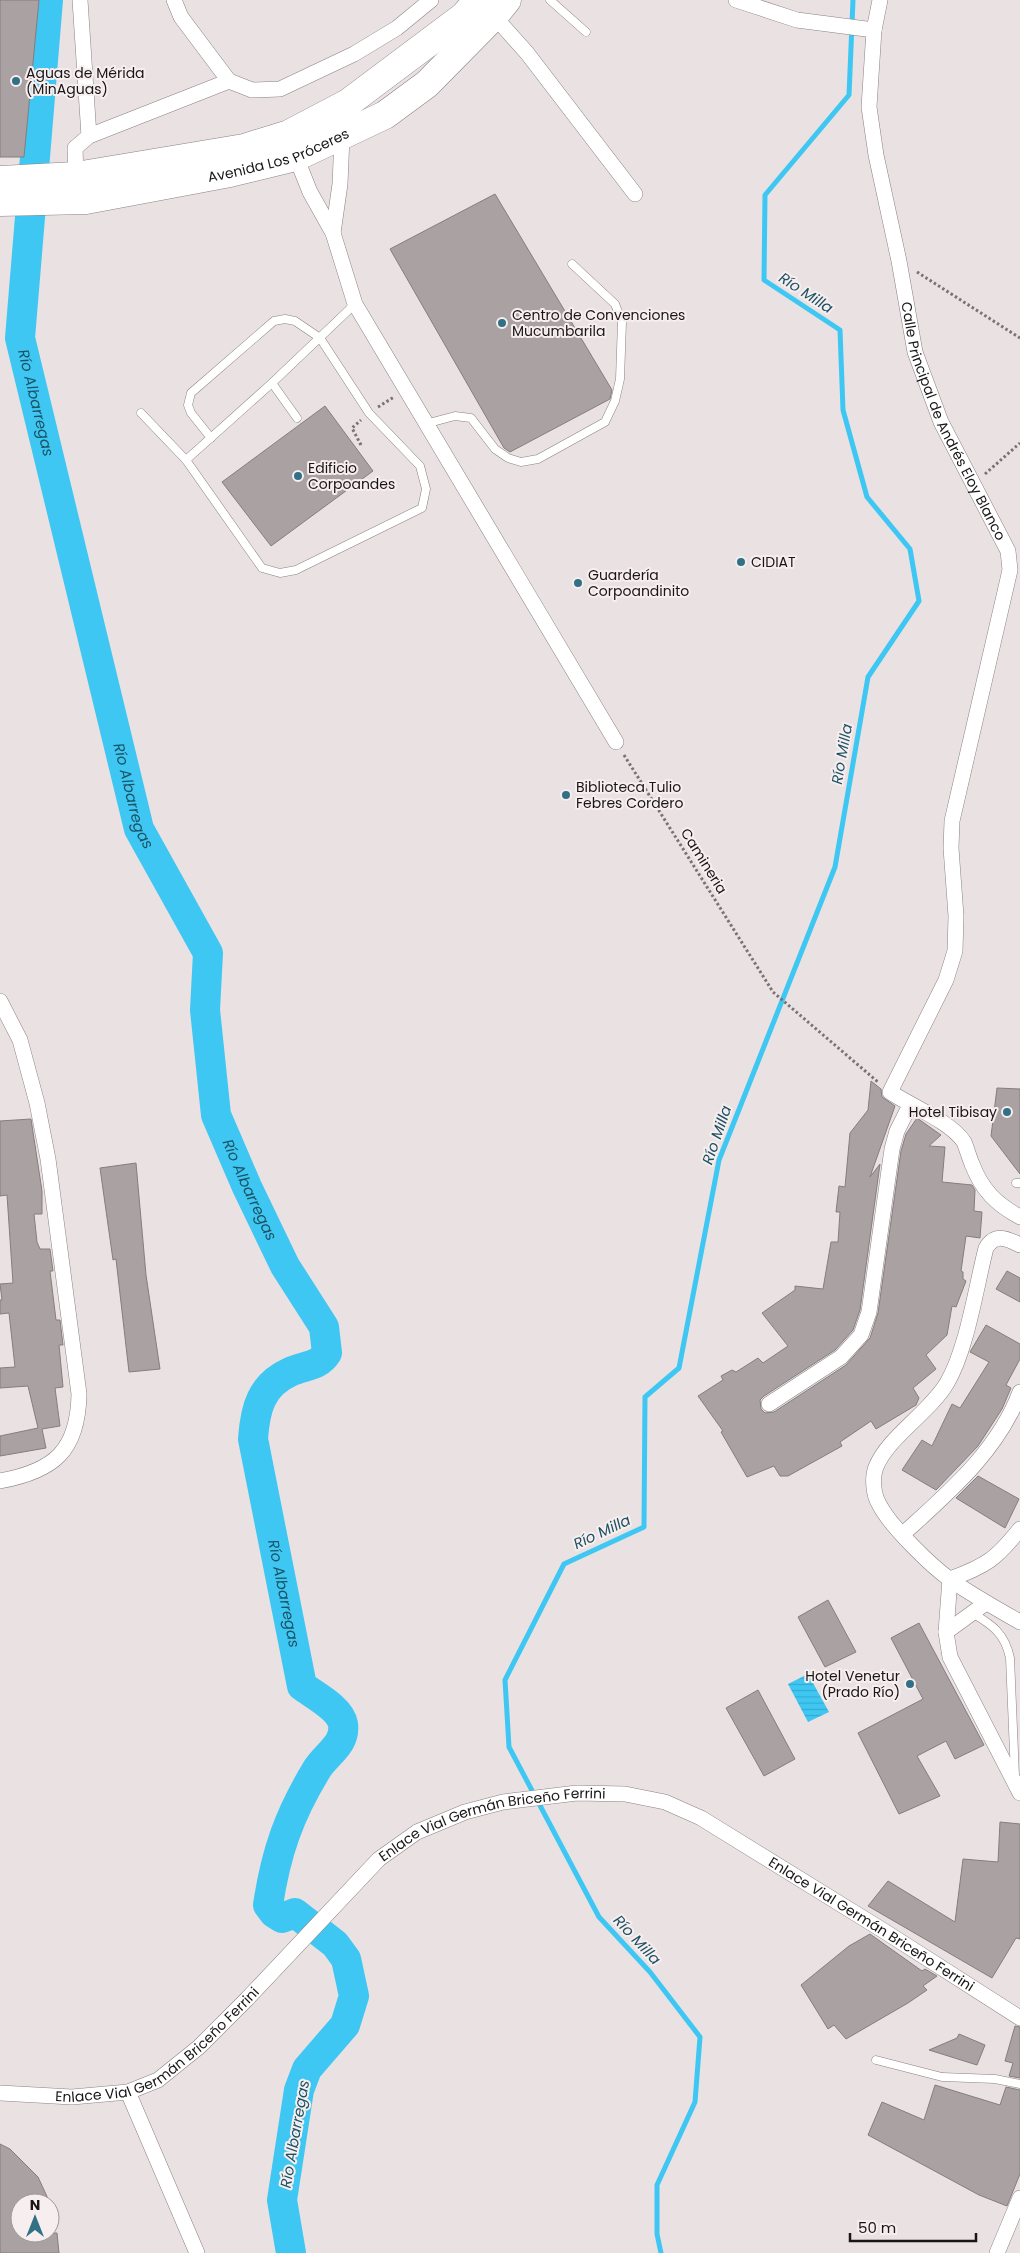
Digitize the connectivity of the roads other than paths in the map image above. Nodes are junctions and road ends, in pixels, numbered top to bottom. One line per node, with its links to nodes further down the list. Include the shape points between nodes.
1 (80, 0): 11 (street)
2 (174, 0): 10 (street, via 181,17)
3 (550, 0): 9 (lane)
4 (736, 0): 8 (street, via 797,20)
5 (880, 0): 8 (street, Calle Principal de Andrés Eloy Blanco)
6 (426, 2): 10 (street, via 397,28 354,54 280,89 252,90)
7 (493, 5): 12 (highway, Avenida Los Próceres, via 427,84 386,115); 13 (highway, Avenida Los Próceres, via 464,16); 16 (street)
8 (870, 30): 30 (street, Calle Principal de Andrés Eloy Blanco, via 868,107 915,352 941,422 1008,551 1010,570 952,821 955,951 946,980 890,1092)
9 (586, 32)
10 (229, 81): 11 (street)
11 (89, 136): 15 (street, via 75,148)
12 (342, 137): 13 (highway, Avenida Los Próceres); 18 (street)
13 (293, 146): 15 (highway, Avenida Los Próceres, via 239,171); 18 (street, via 310,192)
14 (0, 180): 15 (highway, Avenida Los Próceres)
15 (81, 188): 17 (highway, Avenida Los Próceres)
16 (635, 194)
17 (0, 202)
18 (333, 233): 20 (street)
19 (572, 264): 25 (lane, via 615,304 622,322 620,380 605,422 538,459 520,462 495,449 471,418 455,416)
20 (355, 304): 21 (lane); 25 (street)
21 (320, 338): 22 (lane); 26 (lane, via 295,321 274,321 191,393 188,405 191,413); 27 (lane, via 369,413 420,466 426,489 422,508 296,570 280,573 262,568)
22 (272, 383): 24 (lane); 26 (lane)
23 (141, 413): 27 (lane)
24 (297, 418)
25 (425, 424): 28 (street)
26 (211, 438): 27 (lane)
27 (186, 460)
28 (616, 742)
29 (0, 1001): 35 (street, via 20,1040 39,1112 79,1394 79,1416 72,1439 61,1456 42,1469)
30 (910, 1105): 31 (street, via 950,1128 964,1142 987,1193 1000,1206); 34 (street, via 892,1149 869,1312 861,1335 841,1357)
31 (1020, 1217)
32 (1020, 1245): 37 (street, via 1008,1238 990,1240 958,1362 951,1376 934,1401 889,1448 876,1467 874,1489 878,1504)
33 (1020, 1392): 37 (street, via 989,1448 952,1489)
34 (769, 1404)
35 (0, 1481)
36 (1020, 1529): 38 (street, via 996,1557 981,1568)
37 (903, 1534): 38 (street)
38 (950, 1579): 39 (street); 42 (street)
39 (986, 1603): 40 (street); 41 (street)
40 (972, 1613): 42 (street); 43 (lane, via 995,1626 1007,1645)
41 (1020, 1622)
42 (946, 1632): 43 (street, via 950,1657 957,1673)
43 (1018, 1788)
44 (1020, 2018): 47 (street, Enlace Vial Germán Briceño Ferrini, via 701,1818 665,1802 625,1794 577,1793 503,1802 465,1812 417,1832 378,1859 248,2000 198,2047 158,2080)
45 (876, 2060): 46 (lane, via 942,2077 995,2079)
46 (1020, 2084)
47 (128, 2092): 48 (street, Enlace Vial Germán Briceño Ferrini, via 72,2097); 50 (street)
48 (0, 2093)
49 (1020, 2198): 51 (street)
50 (197, 2253)
51 (997, 2253)

